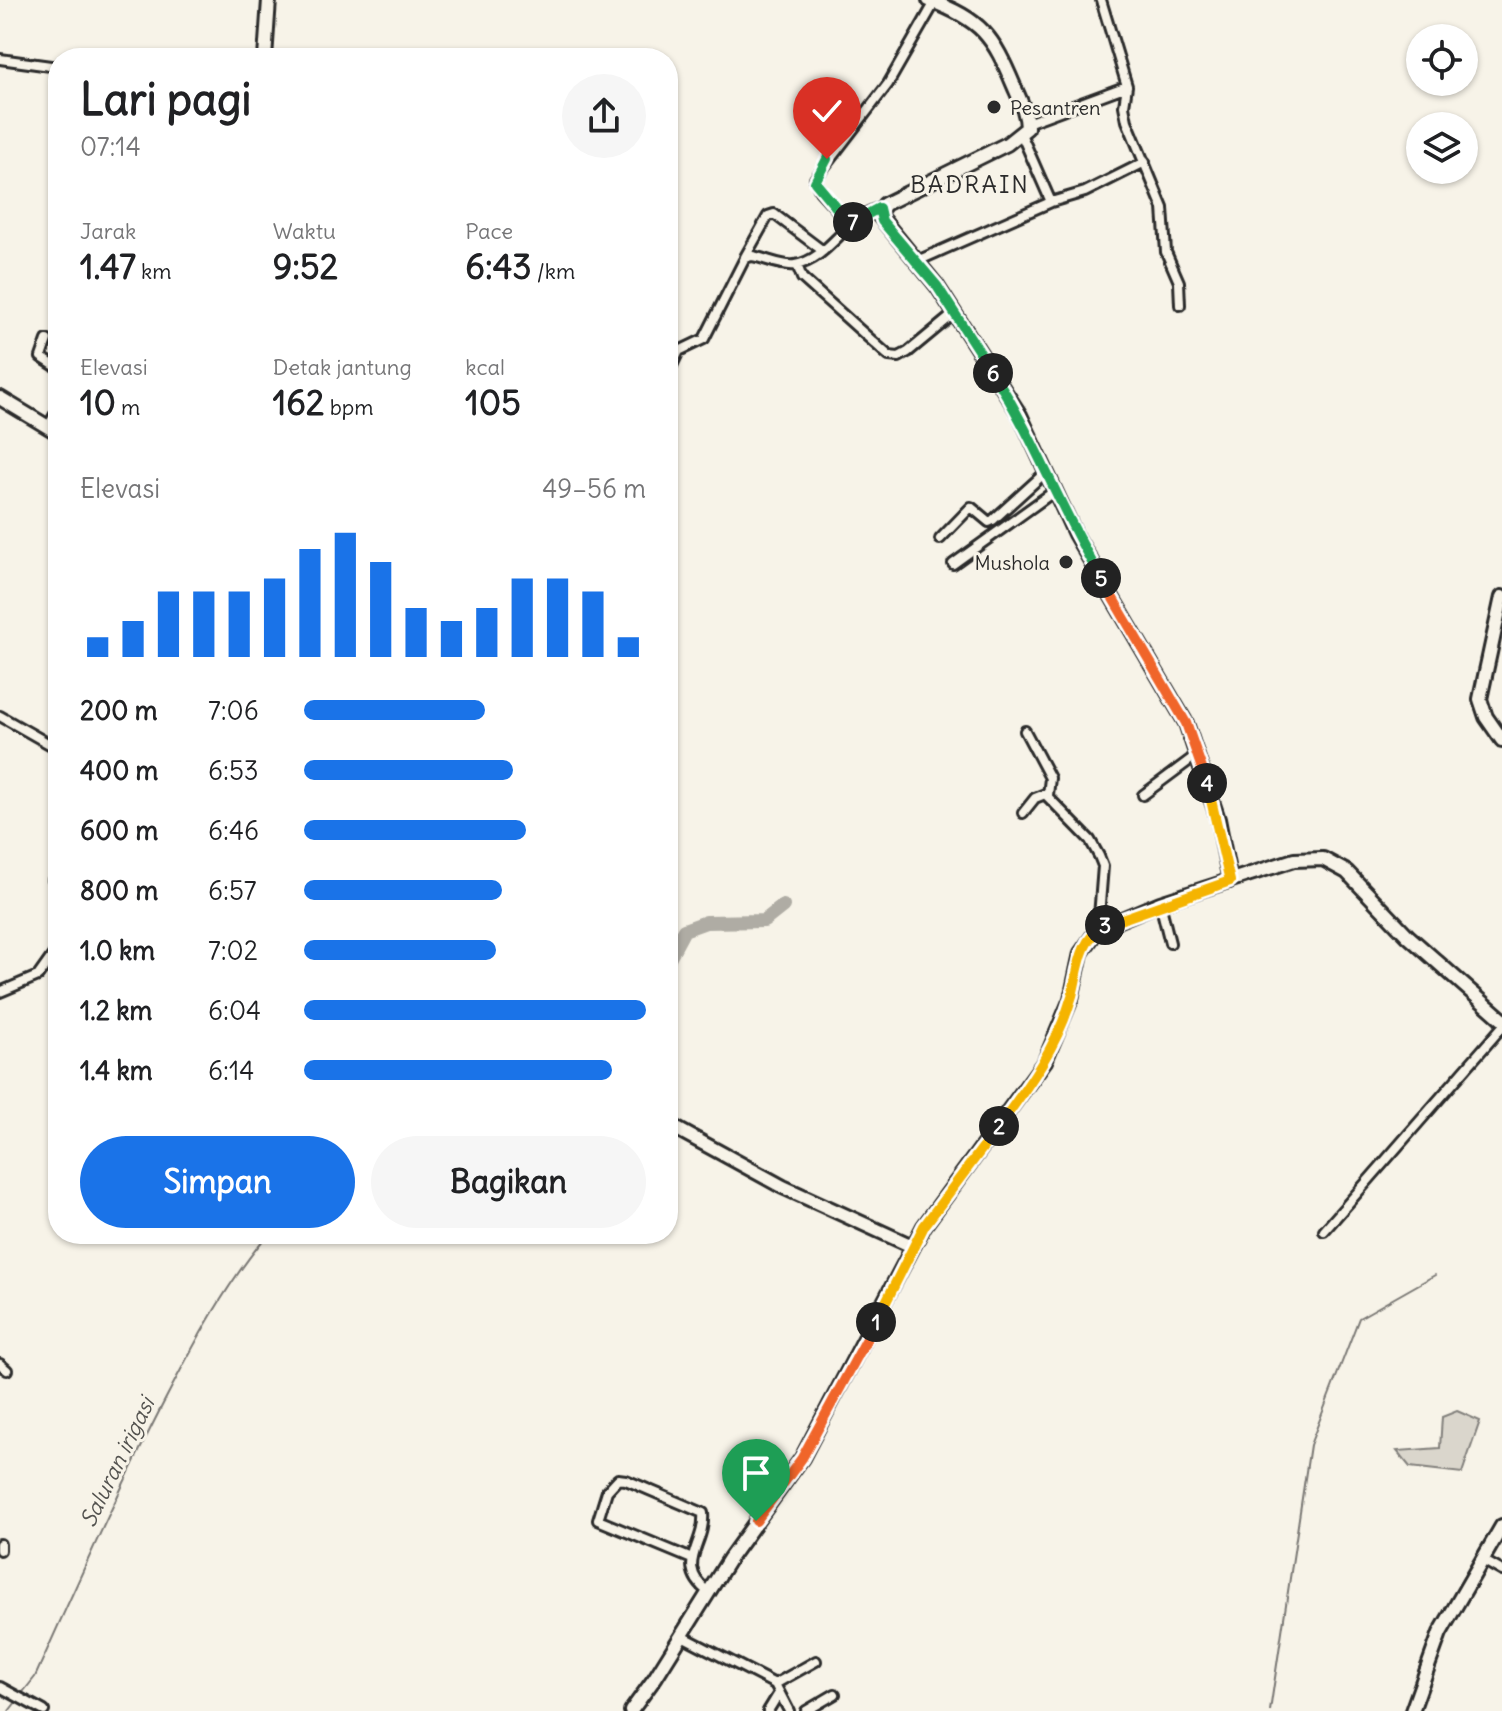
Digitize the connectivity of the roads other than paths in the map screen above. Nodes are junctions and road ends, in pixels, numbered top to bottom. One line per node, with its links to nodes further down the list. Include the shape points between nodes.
1 (269, 0): 4 (street)
2 (1101, 0): 7 (street)
3 (932, 1): 8 (street, via 977,24 991,38); 12 (street, via 888,84 815,179)
4 (266, 48)
5 (0, 59): 6 (street)
6 (48, 66)
7 (1127, 86): 8 (street); 9 (street, via 1125,114)
8 (1025, 130): 10 (street); 11 (street)
9 (1145, 162): 10 (street, via 1085,192); 17 (street, via 1163,208 1166,252 1179,282)
10 (1051, 202): 15 (street)
11 (879, 208): 12 (street); 15 (street, via 882,221)
12 (850, 224): 13 (street)
13 (823, 251): 14 (street, via 774,214); 16 (street)
14 (745, 258): 16 (street); 20 (street, via 704,339)
15 (915, 262): 18 (street)
16 (797, 265): 18 (street, via 802,278 889,356 908,352)
17 (1180, 305)
18 (955, 313): 24 (street, via 1020,415)
19 (47, 340): 21 (street, via 41,357)
20 (678, 353)
21 (48, 362)
22 (0, 398): 23 (street)
23 (48, 427)
24 (1047, 471): 25 (street); 26 (street, via 992,522 971,507)
25 (1056, 490): 27 (street); 33 (street, via 1083,548 1186,723)
26 (940, 539)
27 (953, 564)
28 (1502, 597): 31 (street, via 1480,699)
29 (0, 716): 32 (street)
30 (1025, 731): 34 (street, via 1050,778)
31 (1502, 740)
32 (48, 743)
33 (1198, 754): 35 (street); 37 (street)
34 (1048, 795): 36 (street, via 1035,798); 39 (street, via 1090,840 1102,861)
35 (1143, 795)
36 (1023, 813)
37 (1230, 881): 38 (street); 43 (street, via 1299,859 1333,862)
38 (1160, 903): 39 (street); 40 (street)
39 (1098, 929): 47 (street, via 1081,953 1071,999 1045,1061)
40 (1170, 943)
41 (48, 962): 42 (street, via 38,976)
42 (0, 992)
43 (1502, 1019)
44 (1502, 1027): 46 (street)
45 (678, 1129): 47 (street, via 783,1187)
46 (1324, 1231)
47 (912, 1246): 54 (street, via 802,1458)
48 (1502, 1526): 52 (street)
49 (0, 1544): 50 (street)
50 (0, 1550)
51 (692, 1559): 51 (street, via 598,1520 611,1484 626,1480 699,1509 704,1519); 54 (street, via 693,1576)
52 (1481, 1559): 53 (street); 65 (street, via 1440,1633)
53 (1502, 1571)
54 (709, 1593): 55 (street)
55 (682, 1636): 58 (street); 61 (street)
56 (816, 1661): 58 (street)
57 (0, 1687): 60 (street)
58 (777, 1689): 62 (street); 63 (street)
59 (835, 1694): 64 (street)
60 (44, 1711)
61 (631, 1711)
62 (768, 1711)
63 (789, 1711)
64 (806, 1711)
65 (1412, 1711)

